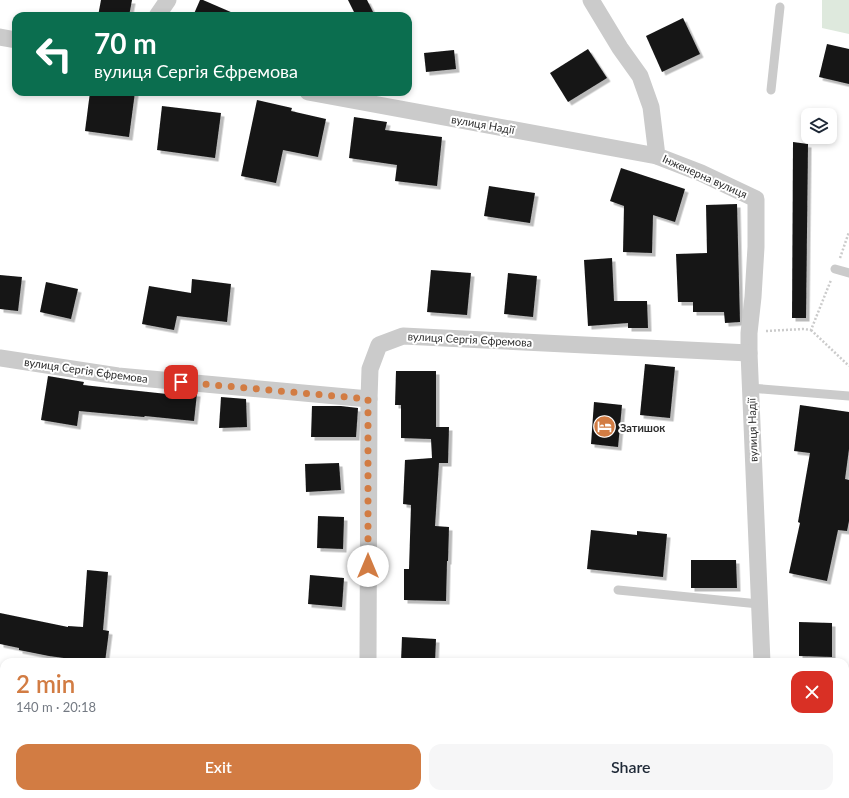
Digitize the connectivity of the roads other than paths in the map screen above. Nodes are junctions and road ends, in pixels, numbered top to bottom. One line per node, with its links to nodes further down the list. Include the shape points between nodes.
1 (168, 0): 4 (street)
2 (591, 0): 9 (street, Інженерна вулиця, via 640,76 651,107)
3 (780, 7): 7 (lane)
4 (160, 12)
5 (0, 37): 6 (street)
6 (12, 39)
7 (771, 90)
8 (330, 96): 9 (street, вулиця Надії)
9 (657, 156): 10 (street, Інженерна вулиця)
10 (756, 199): 13 (street, вулиця Надії, via 756,246)
11 (836, 269): 12 (lane)
12 (849, 273)
13 (749, 353): 15 (street, вулиця Надії); 17 (street, вулиця Сергія Єфремова, via 403,336 379,345 370,369)
14 (0, 358): 17 (street, вулиця Сергія Єфремова, via 118,376)
15 (750, 388): 16 (lane); 19 (street, вулиця Надії)
16 (849, 396)
17 (368, 399): 20 (street)
18 (618, 590): 19 (lane)
19 (759, 604): 21 (street, вулиця Надії)
20 (368, 658)
21 (762, 658)

